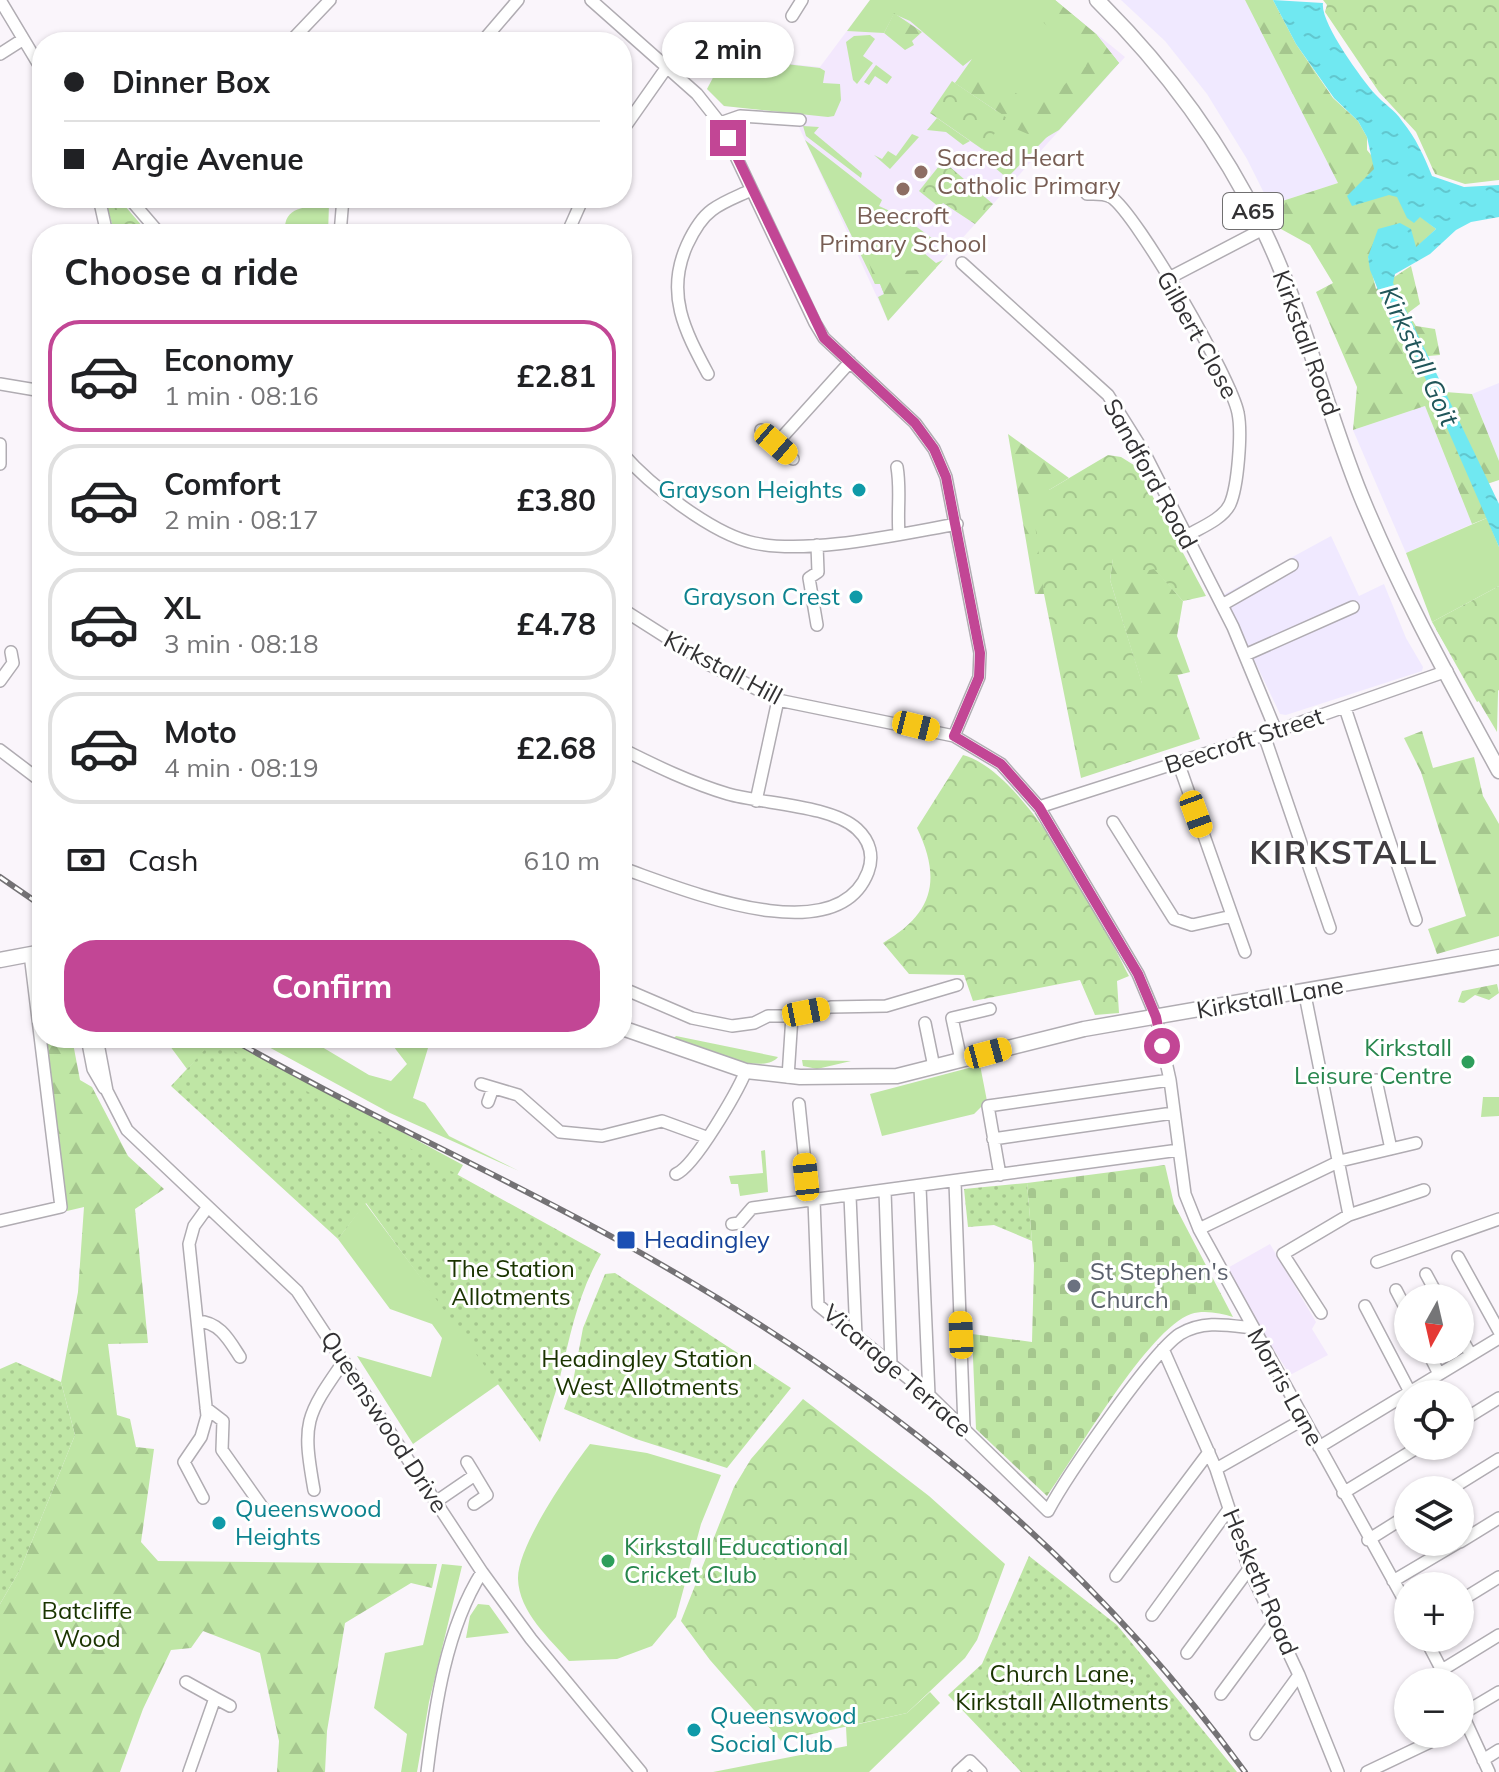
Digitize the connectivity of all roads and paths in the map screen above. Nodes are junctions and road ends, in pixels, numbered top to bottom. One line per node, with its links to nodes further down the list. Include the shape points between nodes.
1 (0, 0): 12 (street)
2 (330, 0): 8 (street)
3 (518, 0): 9 (street)
4 (591, 0): 10 (street)
5 (802, 0): 7 (street)
6 (1097, 0): 23 (main road, Kirkstall Road / A65, via 1144,46 1210,133)
7 (792, 16)
8 (300, 32)
9 (491, 32)
10 (627, 32)
11 (632, 36): 15 (street)
12 (22, 40): 13 (street); 14 (street)
13 (0, 54)
14 (32, 55)
15 (667, 67): 16 (street); 18 (street)
16 (632, 117)
17 (800, 120): 18 (street, via 740,116)
18 (720, 123): 19 (street)
19 (751, 190): 26 (street, via 815,323); 27 (street, via 704,218 679,268 679,317)
20 (1087, 194): 25 (street, Gilbert Close, via 1113,198)
21 (138, 208): 22 (street)
22 (151, 224)
23 (1263, 229): 25 (street); 48 (main road, Kirkstall Road / A65, via 1360,493 1399,585)
24 (962, 263): 39 (street, Sandford Road, via 1108,395)
25 (1169, 278): 39 (street, Gilbert Close, via 1236,405 1239,423 1230,505)
26 (850, 362): 32 (street); 37 (street, via 915,423 934,449)
27 (708, 374)
28 (0, 384): 29 (street)
29 (32, 389)
30 (761, 430): 32 (street)
31 (0, 444): 35 (street)
32 (776, 444): 33 (street)
33 (793, 459)
34 (632, 462): 40 (street, via 684,506 729,534 755,544)
35 (0, 464)
36 (897, 467): 38 (street, via 902,492)
37 (957, 524): 38 (street); 53 (street, via 980,653 979,677)
38 (899, 534): 40 (street)
39 (1186, 536): 42 (street, Sandford Road)
40 (817, 545): 45 (street, via 818,572 809,578)
41 (1292, 565): 42 (street)
42 (1222, 605): 47 (street, Sandford Road)
43 (1353, 607): 47 (street)
44 (632, 615): 50 (street, Kirkstall Hill)
45 (817, 625)
46 (11, 652): 49 (street, via 13,663)
47 (1245, 655): 52 (street, Sandford Road)
48 (1447, 671): 51 (street, Beecroft Street); 57 (main road, A65)
49 (0, 681)
50 (778, 700): 53 (street, Kirkstall Hill); 59 (street)
51 (1345, 708): 52 (street, Beecroft Street); 64 (street)
52 (1270, 733): 56 (street, Beecroft Street); 65 (street, Sandford Road)
53 (954, 736): 60 (street, Kirkstall Hill, via 1001,764)
54 (0, 750): 58 (street)
55 (632, 754): 59 (street, via 670,773)
56 (1178, 762): 60 (street, Beecroft Street); 63 (street)
57 (1499, 771)
58 (32, 774)
59 (756, 801): 62 (street, via 827,814 856,828 872,855 855,893 836,905 810,911 755,909)
60 (1039, 807): 75 (street, Kirkstall Hill, via 1138,974)
61 (1113, 822): 63 (street, via 1174,919 1192,925)
62 (632, 872)
63 (1232, 916): 66 (street)
64 (1416, 920)
65 (1330, 928)
66 (1245, 952)
67 (32, 954): 69 (main road)
68 (1499, 957): 71 (main road, Kirkstall Lane)
69 (0, 960)
70 (957, 985): 74 (street, via 886,1006 831,1007)
71 (1304, 990): 75 (main road, Kirkstall Lane); 96 (street)
72 (632, 992): 74 (street, via 692,1018 732,1026)
73 (990, 1009): 81 (street, via 952,1018)
74 (792, 1016): 84 (street)
75 (1156, 1017): 81 (main road, Kirkstall Lane); 85 (street, Morris Lane)
76 (925, 1023): 82 (street)
77 (632, 1031): 83 (main road, Kirkstall Lane)
78 (45, 1048): 108 (street, via 61,1207)
79 (89, 1048): 87 (street, Queenswood Drive, via 97,1080)
80 (99, 1048): 87 (street, Queenswood Drive)
81 (961, 1060): 82 (main road, Kirkstall Lane)
82 (934, 1067): 84 (main road, Kirkstall Lane, via 862,1079)
83 (746, 1071): 84 (main road, Kirkstall Lane); 91 (street)
84 (788, 1077)
85 (1170, 1080): 90 (street, Morris Lane); 92 (street, via 988,1106)
86 (1376, 1080): 94 (street)
87 (107, 1091): 105 (street, Queenswood Drive, via 140,1145)
88 (488, 1102): 91 (street, via 487,1086 518,1095 560,1132 602,1136 662,1121)
89 (799, 1104): 104 (street, Vicarage Terrace)
90 (1173, 1113): 92 (street); 95 (street, Morris Lane)
91 (706, 1137): 97 (street)
92 (993, 1139): 98 (street)
93 (1416, 1143): 94 (street)
94 (1391, 1149): 96 (street)
95 (1179, 1150): 98 (street); 110 (street, Morris Lane, via 1185,1194)
96 (1340, 1161): 106 (street); 110 (street)
97 (676, 1174)
98 (1000, 1175): 99 (street)
99 (955, 1182): 100 (street); 138 (street)
100 (920, 1187): 102 (street); 132 (street)
101 (1424, 1190): 106 (street)
102 (885, 1191): 103 (street); 126 (street)
103 (850, 1196): 104 (street); 120 (street)
104 (806, 1201): 109 (street, via 752,1208); 120 (street, Vicarage Terrace, via 818,1305)
105 (207, 1208): 117 (street, via 190,1235); 125 (street, Queenswood Drive, via 297,1291)
106 (1349, 1215): 116 (street, via 1283,1254)
107 (1499, 1219): 112 (street)
108 (0, 1221)
109 (732, 1224)
110 (1199, 1229): 118 (street, Morris Lane)
111 (1458, 1257): 119 (street)
112 (1377, 1262)
113 (1426, 1274): 114 (street)
114 (1431, 1284)
115 (1365, 1306): 130 (street)
116 (1321, 1313)
117 (197, 1321): 124 (street, via 223,1331); 135 (street)
118 (1252, 1328): 122 (street, via 1197,1326); 137 (street, Morris Lane)
119 (1499, 1331)
120 (856, 1336): 126 (street, Vicarage Terrace)
121 (1499, 1338): 123 (street)
122 (1163, 1349): 138 (street, Vicarage Terrace, via 1048,1511); 140 (street, Hesketh Road)
123 (1474, 1353)
124 (240, 1357)
125 (344, 1361): 147 (street, via 317,1398 307,1423); 150 (street, Queenswood Drive)
126 (891, 1364): 132 (street, Vicarage Terrace)
127 (1434, 1364): 129 (street)
128 (1456, 1364): 129 (street)
129 (1439, 1374): 131 (street)
130 (1404, 1380)
131 (1429, 1380)
132 (929, 1395): 138 (street, Vicarage Terrace)
133 (1499, 1398): 136 (street)
134 (1394, 1402): 139 (street)
135 (206, 1408): 149 (street, via 201,1437 184,1462); 152 (street, via 223,1421 222,1450)
136 (1474, 1413)
137 (1304, 1419): 139 (street, Morris Lane); 144 (street)
138 (964, 1427)
139 (1319, 1447): 148 (street, Morris Lane)
140 (1209, 1452): 144 (street, Hesketh Road); 161 (street)
141 (1499, 1459): 146 (street)
142 (1397, 1460): 148 (street)
143 (467, 1462): 145 (street)
144 (1216, 1469): 153 (street, Hesketh Road)
145 (475, 1475): 150 (street); 151 (street, via 487,1495)
146 (1472, 1476)
147 (314, 1490)
148 (1343, 1493): 157 (street, Morris Lane)
149 (203, 1498)
150 (437, 1501): 160 (street, Queenswood Drive)
151 (474, 1504)
152 (263, 1508)
153 (1229, 1509): 159 (street, Hesketh Road); 165 (street)
154 (1499, 1518): 156 (street)
155 (1394, 1524): 157 (street)
156 (1474, 1533)
157 (1368, 1540): 163 (street, Morris Lane)
158 (1436, 1556): 163 (street)
159 (1249, 1569): 166 (street, Hesketh Road); 168 (street)
160 (482, 1572): 183 (street, via 467,1601 443,1679); 184 (street, Queenswood Drive)
161 (1116, 1576)
162 (1499, 1577): 164 (street)
163 (1393, 1581)
164 (1474, 1592)
165 (1152, 1615)
166 (1275, 1621): 170 (street, Hesketh Road); 173 (street)
167 (1499, 1635): 169 (street)
168 (1187, 1653)
169 (1445, 1668)
170 (1299, 1675): 177 (street); 187 (street, Hesketh Road)
171 (186, 1682): 174 (street)
172 (1499, 1692): 176 (street)
173 (1221, 1694)
174 (215, 1698): 175 (street); 182 (street)
175 (230, 1706)
176 (1474, 1710)
177 (1256, 1734)
178 (1474, 1742): 181 (street)
179 (1418, 1748): 188 (street)
180 (1499, 1750): 181 (street)
181 (1483, 1760): 189 (street)
182 (189, 1772)
183 (427, 1772)
184 (641, 1772)
185 (958, 1772): 186 (street, via 970,1761)
186 (981, 1772)
187 (1338, 1772)
188 (1367, 1772)
189 (1489, 1772)

